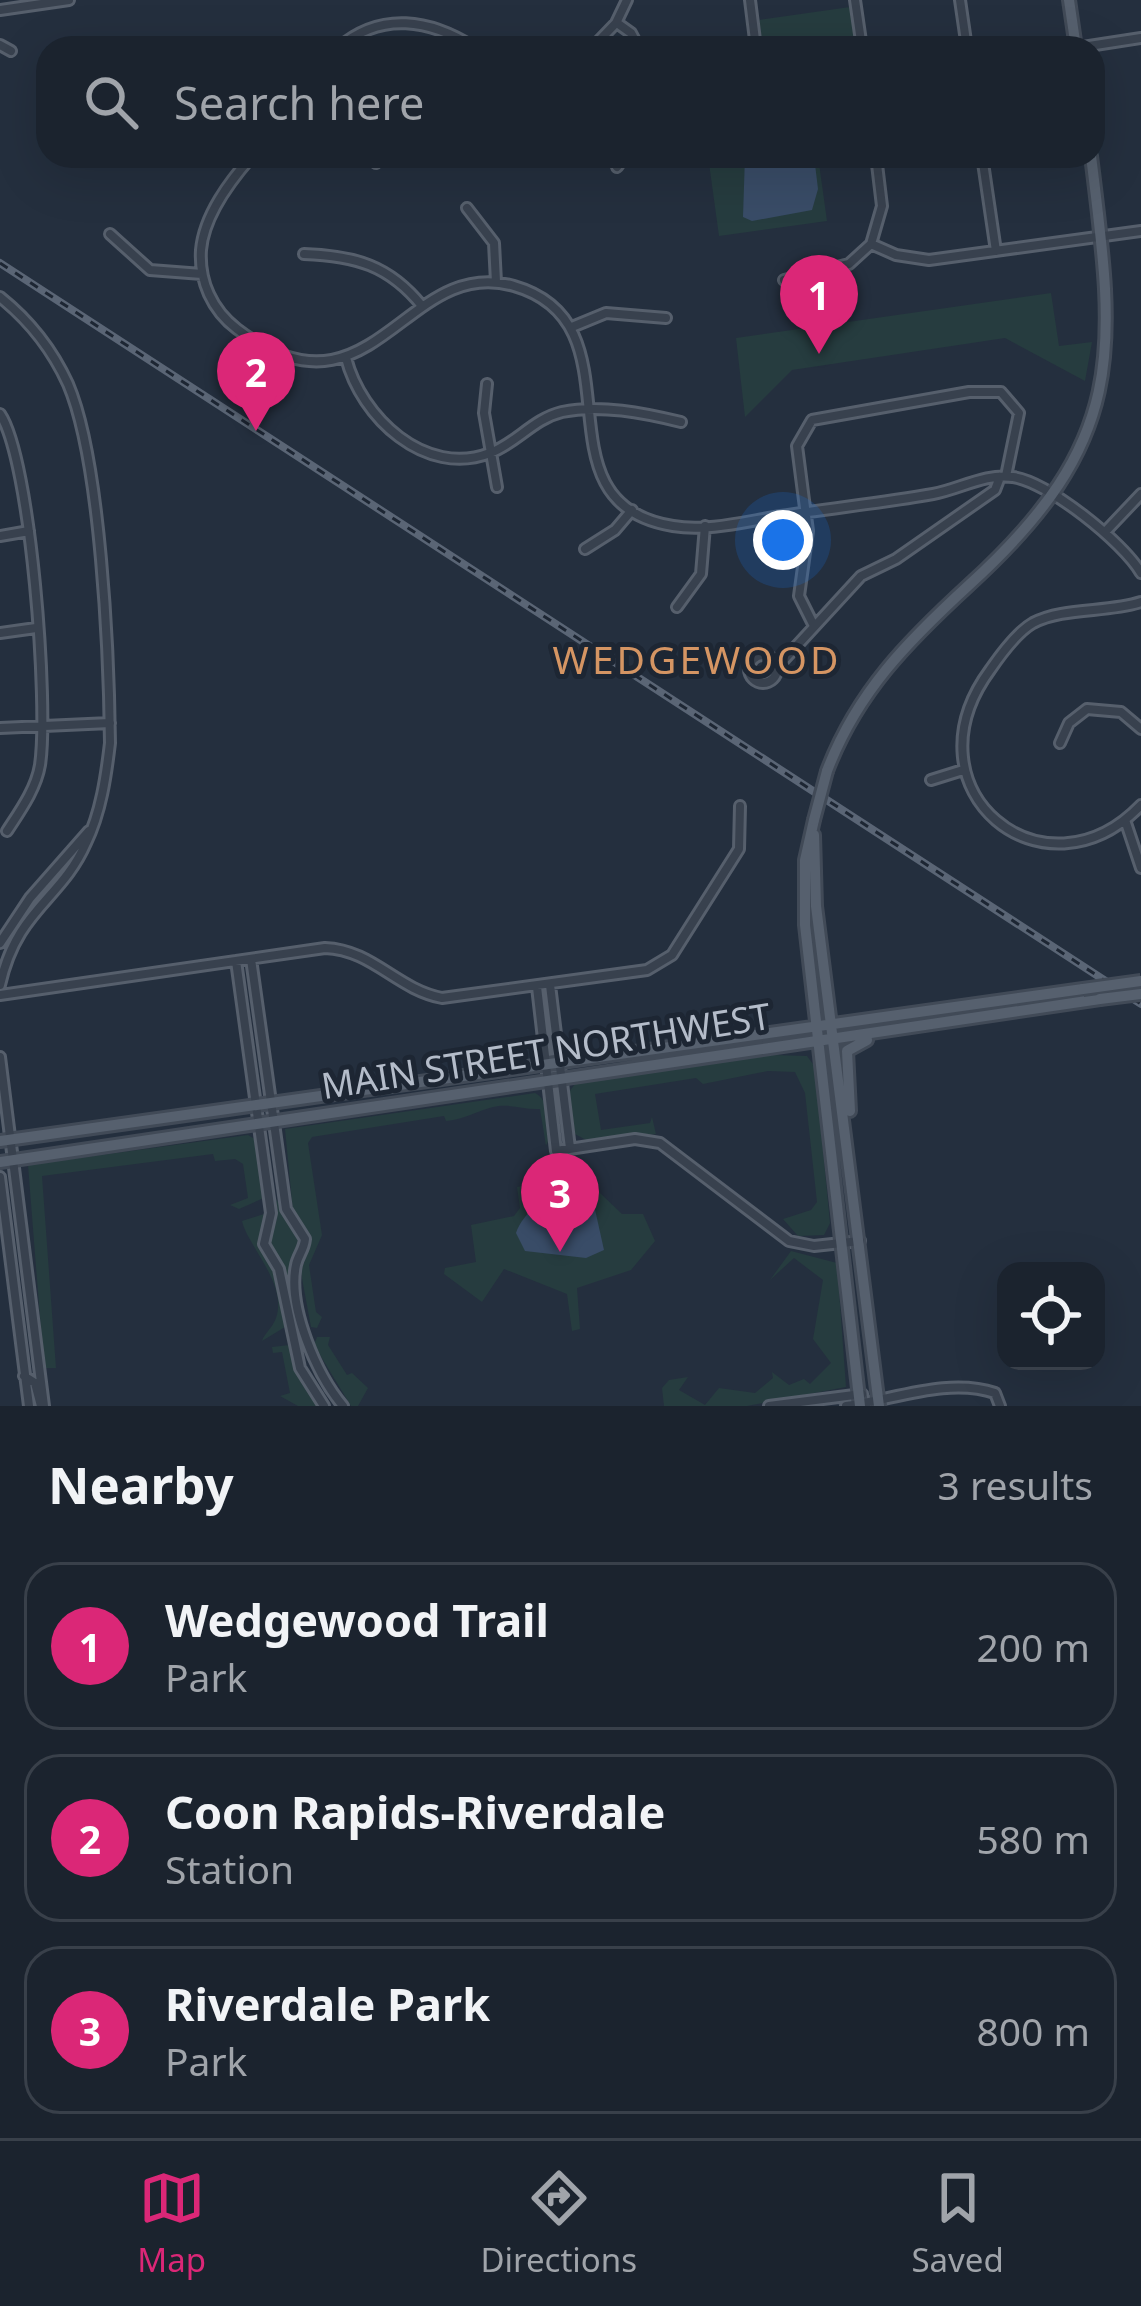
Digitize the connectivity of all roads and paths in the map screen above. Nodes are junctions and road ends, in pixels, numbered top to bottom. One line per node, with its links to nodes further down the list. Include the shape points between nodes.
1 (69, 0): 7 (street)
2 (627, 0): 8 (street)
3 (749, 0): 13 (street)
4 (855, 0): 14 (street)
5 (960, 0): 15 (street)
6 (1069, 0): 16 (main road)
7 (0, 10)
8 (616, 23): 11 (street); 12 (street)
9 (358, 36): 10 (street, via 405,22)
10 (454, 36)
11 (604, 36)
12 (628, 36)
13 (754, 36)
14 (860, 36)
15 (965, 36)
16 (1074, 36)
17 (1141, 38): 18 (street)
18 (1105, 44)
19 (0, 45): 20 (street)
20 (11, 50)
21 (244, 168): 32 (street, via 209,219)
22 (877, 168): 29 (street, via 882,206)
23 (984, 168): 30 (street)
24 (1093, 168): 28 (main road)
25 (466, 208): 34 (street, via 490,235)
26 (1141, 231): 28 (street)
27 (110, 234): 32 (street, via 150,270)
28 (1102, 237): 30 (street); 48 (main road, via 1109,326 1100,391)
29 (872, 244): 30 (street, via 929,260); 33 (street, via 849,265)
30 (996, 250)
31 (304, 254): 36 (street, via 370,262)
32 (202, 274): 39 (street, via 221,314 265,348 304,359)
33 (784, 280)
34 (496, 282): 36 (street, via 458,287); 38 (street, via 538,296)
35 (0, 297): 63 (street, via 58,363 80,424)
36 (422, 306): 39 (street)
37 (666, 318): 38 (street, via 606,313)
38 (572, 327): 41 (street, via 586,364)
39 (346, 358): 44 (street, via 368,407 406,442 454,458)
40 (487, 384): 44 (street)
41 (588, 410): 43 (street); 44 (street, via 543,418); 49 (street, via 596,464)
42 (0, 414): 52 (street, via 17,455)
43 (681, 422)
44 (492, 452): 46 (street)
45 (1003, 476): 48 (street); 50 (street); 50 (street, via 1019,425 1010,397 990,390 825,414 807,424 797,446); 59 (street, via 995,490 861,576)
46 (497, 487)
47 (1141, 494): 53 (street)
48 (1052, 497): 53 (street); 72 (main road, bridge, via 891,660 858,705)
49 (632, 510): 51 (street, via 668,525); 55 (street)
50 (806, 512): 51 (street); 59 (street, via 800,596)
51 (705, 526): 58 (street, via 701,574)
52 (29, 531): 54 (street); 60 (street)
53 (1104, 532): 56 (street)
54 (0, 536)
55 (585, 549)
56 (1141, 573)
57 (1141, 602): 68 (street, via 1028,625 967,710 959,738)
58 (676, 607)
59 (813, 624): 62 (street)
60 (36, 628): 61 (street); 64 (street)
61 (0, 633)
62 (780, 664)
63 (110, 723): 64 (street); 74 (street)
64 (40, 725): 65 (street); 75 (street, via 39,770)
65 (0, 728)
66 (1141, 729): 67 (street, via 1121,712 1088,709)
67 (1060, 743)
68 (963, 770): 69 (street); 73 (street, via 982,806 1021,835 1074,842)
69 (931, 780)
70 (1141, 805): 73 (street)
71 (740, 806): 82 (street, via 739,849 668,960)
72 (814, 820): 86 (main road, via 804,898); 87 (main road, via 814,889)
73 (1125, 820): 76 (street)
74 (91, 830): 77 (street); 81 (street, via 25,920)
75 (7, 831)
76 (1141, 868)
77 (0, 944)
78 (251, 959): 79 (street); 83 (street, via 343,949 442,998); 95 (street)
79 (236, 961): 85 (street); 97 (street)
80 (1141, 981): 87 (main road, MAIN STREET NORTHWEST, bridge)
81 (0, 985)
82 (550, 985): 83 (street); 93 (street)
83 (537, 987): 93 (street)
84 (1141, 994): 88 (main road, MAIN STREET NORTHWEST, bridge)
85 (0, 995)
86 (817, 1025): 87 (main road, MAIN STREET NORTHWEST); 90 (main road); 93 (main road, MAIN STREET NORTHWEST)
87 (833, 1025): 89 (main road)
88 (883, 1033): 89 (main road, MAIN STREET NORTHWEST); 102 (main road, via 847,1051)
89 (833, 1039): 90 (main road, MAIN STREET NORTHWEST); 102 (main road)
90 (819, 1040): 91 (main road, MAIN STREET NORTHWEST); 96 (main road)
91 (712, 1055): 94 (main road, MAIN STREET NORTHWEST); 96 (main road, via 805,1051)
92 (0, 1057): 100 (street)
93 (555, 1063): 94 (street); 95 (main road, MAIN STREET NORTHWEST)
94 (555, 1081): 98 (main road, MAIN STREET NORTHWEST); 101 (street); 101 (street, via 556,1150)
95 (272, 1102): 97 (main road, MAIN STREET NORTHWEST); 98 (street)
96 (826, 1102): 107 (main road)
97 (256, 1105): 99 (street); 100 (main road, MAIN STREET NORTHWEST)
98 (275, 1121): 99 (main road, MAIN STREET NORTHWEST); 116 (street, via 286,1209 305,1239 296,1265 304,1334)
99 (259, 1124): 103 (main road, MAIN STREET NORTHWEST); 115 (street, via 272,1218 266,1252 279,1269 300,1367)
100 (6, 1140): 103 (street)
101 (571, 1148): 107 (street, via 660,1143 789,1241)
102 (848, 1150): 106 (main road)
103 (15, 1160): 104 (main road, MAIN STREET NORTHWEST); 109 (street)
104 (0, 1162)
105 (0, 1177): 108 (street)
106 (860, 1241): 107 (street); 112 (main road)
107 (841, 1244): 111 (main road)
108 (19, 1333): 109 (street, via 29,1368); 110 (street)
109 (40, 1375): 114 (street)
110 (25, 1376): 113 (street); 114 (street)
111 (856, 1402): 112 (street); 117 (street)
112 (878, 1402): 118 (street, via 978,1388 995,1394)
113 (29, 1406)
114 (42, 1406)
115 (324, 1406)
116 (344, 1406)
117 (769, 1406)
118 (1000, 1406)

